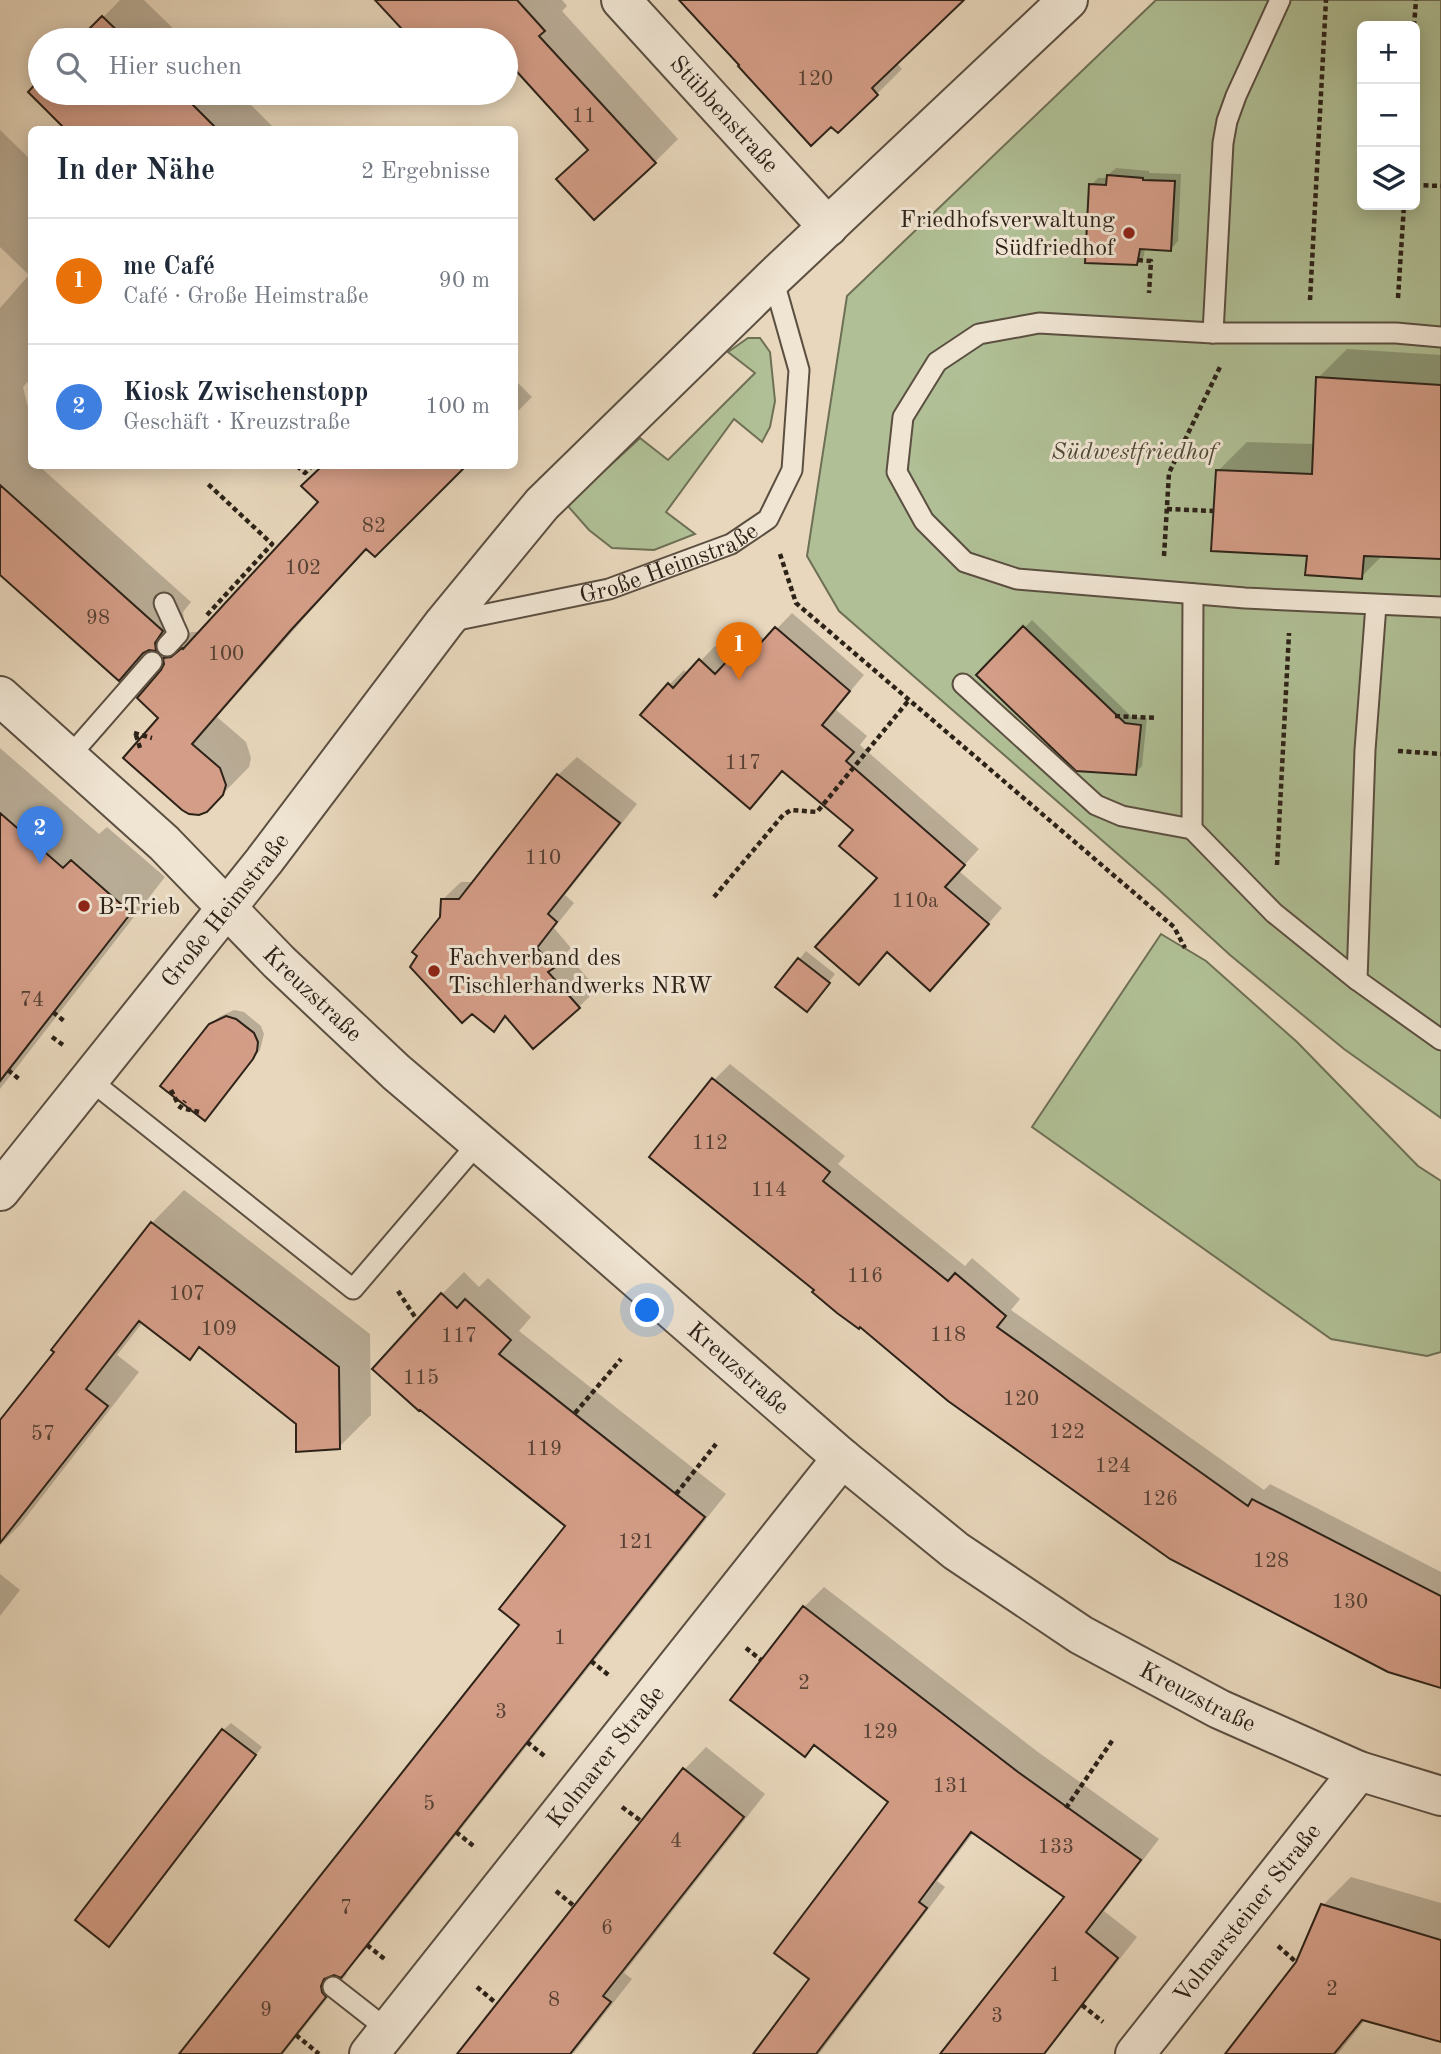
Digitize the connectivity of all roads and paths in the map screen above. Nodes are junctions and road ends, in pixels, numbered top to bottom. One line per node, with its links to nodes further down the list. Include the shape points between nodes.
1 (621, 0): 10 (street, Stübbenstraße)
2 (1068, 0): 10 (street, Große Heimstraße)
3 (1280, 0): 17 (lane, via 1227,121)
4 (1326, 0): 15 (path)
5 (1416, 0): 6 (path)
6 (1415, 21)
7 (1420, 185): 8 (path)
8 (1441, 186)
9 (1404, 210): 16 (path)
10 (828, 227): 12 (street, Große Heimstraße)
11 (1138, 260): 13 (path, via 1151,261)
12 (773, 278): 22 (lane, Große Heimstraße, via 799,370 792,470); 29 (street, Große Heimstraße, via 541,504)
13 (1147, 329): 17 (lane); 23 (lane, via 1039,323 979,334 937,362 903,417 897,472 924,521 965,562 1017,579)
14 (1238, 331): 15 (lane); 17 (lane); 20 (path, via 1169,474)
15 (1309, 332): 16 (lane)
16 (1396, 332): 18 (lane)
17 (1213, 333)
18 (1441, 337)
19 (208, 484): 30 (path, via 272,544 187,635)
20 (1167, 509): 21 (path); 23 (path)
21 (1213, 511)
22 (768, 519): 29 (lane, Große Heimstraße, via 731,544 609,589); 34 (path, via 796,603)
23 (1163, 591): 24 (lane)
24 (1194, 594): 25 (lane); 38 (lane)
25 (1290, 601): 27 (lane); 41 (path)
26 (164, 603): 30 (lane)
27 (1376, 605): 28 (lane); 43 (lane, via 1365,750)
28 (1441, 607)
29 (444, 623): 40 (street, Große Heimstraße)
30 (172, 640)
31 (152, 662): 37 (lane)
32 (963, 684): 38 (lane, via 1096,805 1122,816)
33 (0, 696): 37 (street, Kreuzstraße)
34 (909, 700): 39 (path, via 817,812 791,810 783,815); 42 (path, via 1174,927)
35 (152, 738): 36 (path, via 136,734)
36 (141, 751)
37 (68, 758): 40 (street, Kreuzstraße, via 164,843)
38 (1192, 829): 41 (lane)
39 (714, 897)
40 (226, 909): 49 (street, Große Heimstraße); 50 (street, Kreuzstraße, via 396,1072)
41 (1274, 912): 43 (lane)
42 (1185, 948)
43 (1357, 981): 46 (lane)
44 (52, 1012): 45 (path)
45 (64, 1021)
46 (1441, 1040)
47 (8, 1070): 48 (path)
48 (19, 1079)
49 (90, 1080): 50 (lane, via 354,1289); 51 (street, Große Heimstraße)
50 (478, 1143): 55 (street, Kreuzstraße)
51 (0, 1191)
52 (621, 1359): 53 (path)
53 (575, 1413)
54 (716, 1444): 56 (path)
55 (842, 1458): 62 (street, Kreuzstraße, via 956,1551 1081,1635 1219,1709); 77 (street, Kolmarer Straße)
56 (676, 1494)
57 (591, 1661): 58 (path)
58 (612, 1678)
59 (1114, 1738): 64 (path)
60 (527, 1742): 61 (path)
61 (548, 1759)
62 (1359, 1771): 63 (street, Kreuzstraße); 79 (street, Volmarsteiner Straße)
63 (1441, 1796)
64 (1066, 1808)
65 (456, 1832): 66 (path)
66 (477, 1849)
67 (1270, 1939): 70 (path)
68 (367, 1945): 69 (path)
69 (388, 1961)
70 (1296, 1962)
71 (333, 1987): 77 (lane)
72 (476, 1987): 73 (path)
73 (496, 2004)
74 (1082, 2005): 75 (path)
75 (1109, 2026)
76 (296, 2035): 78 (path)
77 (379, 2042)
78 (319, 2054)
79 (1135, 2054)

